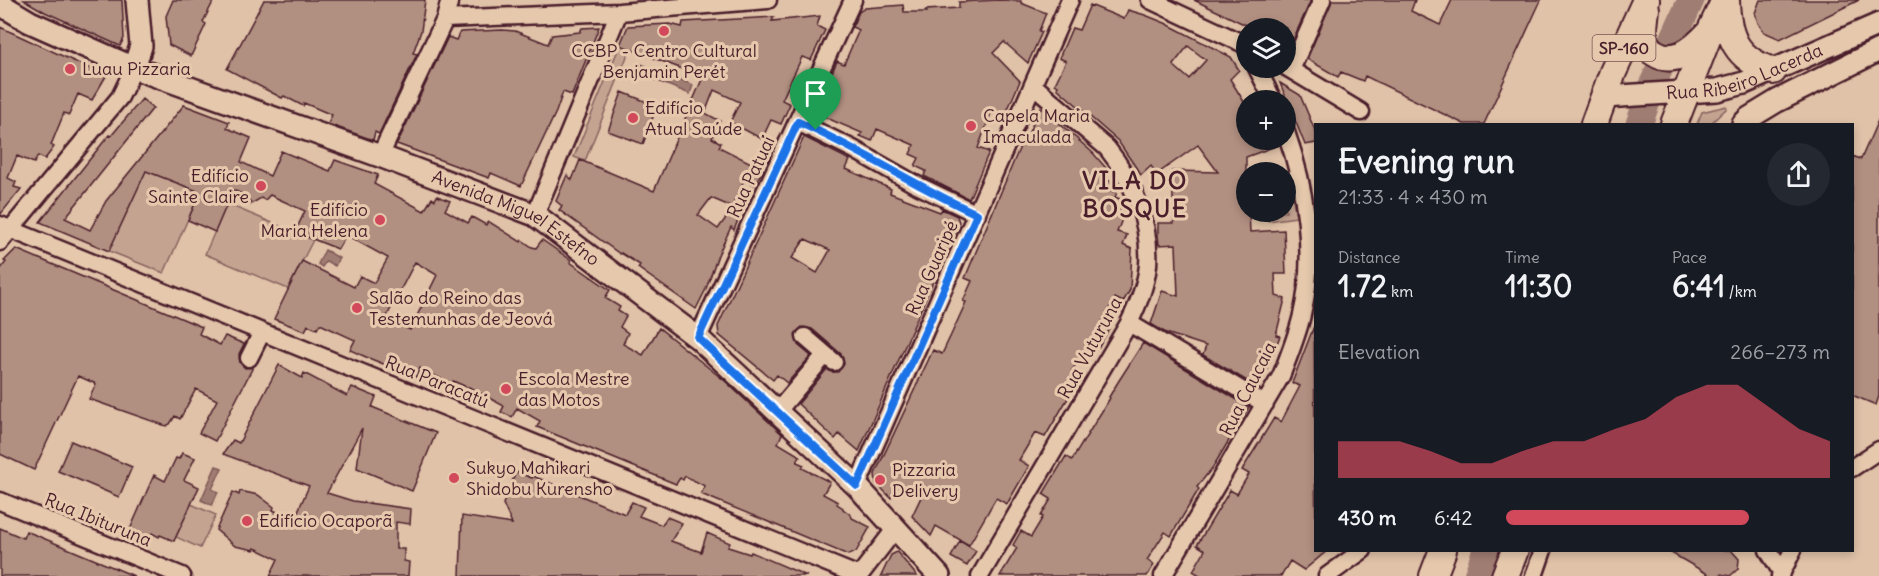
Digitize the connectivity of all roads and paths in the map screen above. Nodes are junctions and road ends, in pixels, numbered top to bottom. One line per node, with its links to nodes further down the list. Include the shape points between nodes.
1 (137, 0): 17 (street, via 141,46)
2 (768, 0): 11 (street)
3 (852, 0): 25 (street, Rua Patuaí)
4 (1070, 0): 20 (street, Rua Guaripé)
5 (1150, 0): 14 (street)
6 (1322, 0): 16 (street)
7 (1647, 0): 13 (main road, via 1644,31 1646,43 1656,54 1672,58 1684,54); 22 (main road, SP-160)
8 (1725, 0): 13 (main road); 18 (main road, via 1726,18 1741,53 1757,66)
9 (0, 4): 17 (street, Avenida Miguel Estefno, via 30,22)
10 (450, 10): 11 (street); 29 (street)
11 (619, 12): 31 (street)
12 (1879, 24): 18 (street, Rua Ribeiro Lacerda)
13 (1709, 34): 21 (main road)
14 (1236, 42)
15 (1879, 50): 24 (street, Rua Ribeiro Lacerda, via 1777,101)
16 (1296, 52)
17 (134, 68): 29 (street, Avenida Miguel Estefno); 32 (street, via 120,97)
18 (1773, 71): 21 (street, Rua Ribeiro Lacerda, via 1726,88)
19 (1296, 73): 23 (street)
20 (1033, 85): 30 (street, Rua Guaripé); 33 (street, Rua Vuturuna, via 1107,148 1135,195 1147,242 1148,265)
21 (1680, 93): 22 (street, Rua Ribeiro Lacerda); 27 (main road)
22 (1604, 97): 26 (main road, SP-160)
23 (1360, 111)
24 (1746, 121)
25 (798, 122): 30 (street); 36 (street, Rua Patuaí)
26 (1594, 123)
27 (1674, 123)
28 (1292, 150): 38 (street, Rua Caucaia, via 1301,184 1308,255 1306,291 1291,350)
29 (380, 156): 31 (street, Avenida Miguel Estefno)
30 (977, 214): 42 (street, Rua Guaripé)
31 (535, 215): 36 (street, Avenida Miguel Estefno)
32 (4, 232): 34 (street, Rua Paracatú)
33 (1129, 323): 38 (street); 55 (street, Rua Vuturuna)
34 (262, 332): 37 (street); 53 (street, Rua Paracatú)
35 (805, 337): 39 (street, via 830,359)
36 (698, 338): 39 (street, Avenida Miguel Estefno)
37 (249, 358)
38 (1265, 404): 56 (street, Rua Caucaia)
39 (777, 412): 42 (street, Avenida Miguel Estefno)
40 (1879, 450): 41 (street)
41 (1854, 467)
42 (857, 486): 44 (street, Avenida Miguel Estefno)
43 (0, 501): 52 (street, Rua Ibituruna)
44 (896, 528): 53 (street); 54 (street, Avenida Miguel Estefno)
45 (1360, 552): 57 (street)
46 (1442, 552): 58 (main road)
47 (1514, 552): 59 (main road)
48 (1542, 552): 60 (street)
49 (1769, 552): 51 (street)
50 (1792, 552): 51 (street)
51 (1781, 574)
52 (182, 576)
53 (859, 576)
54 (939, 576)
55 (980, 576)
56 (1163, 576)
57 (1327, 576)
58 (1433, 576)
59 (1505, 576)
60 (1534, 576)

